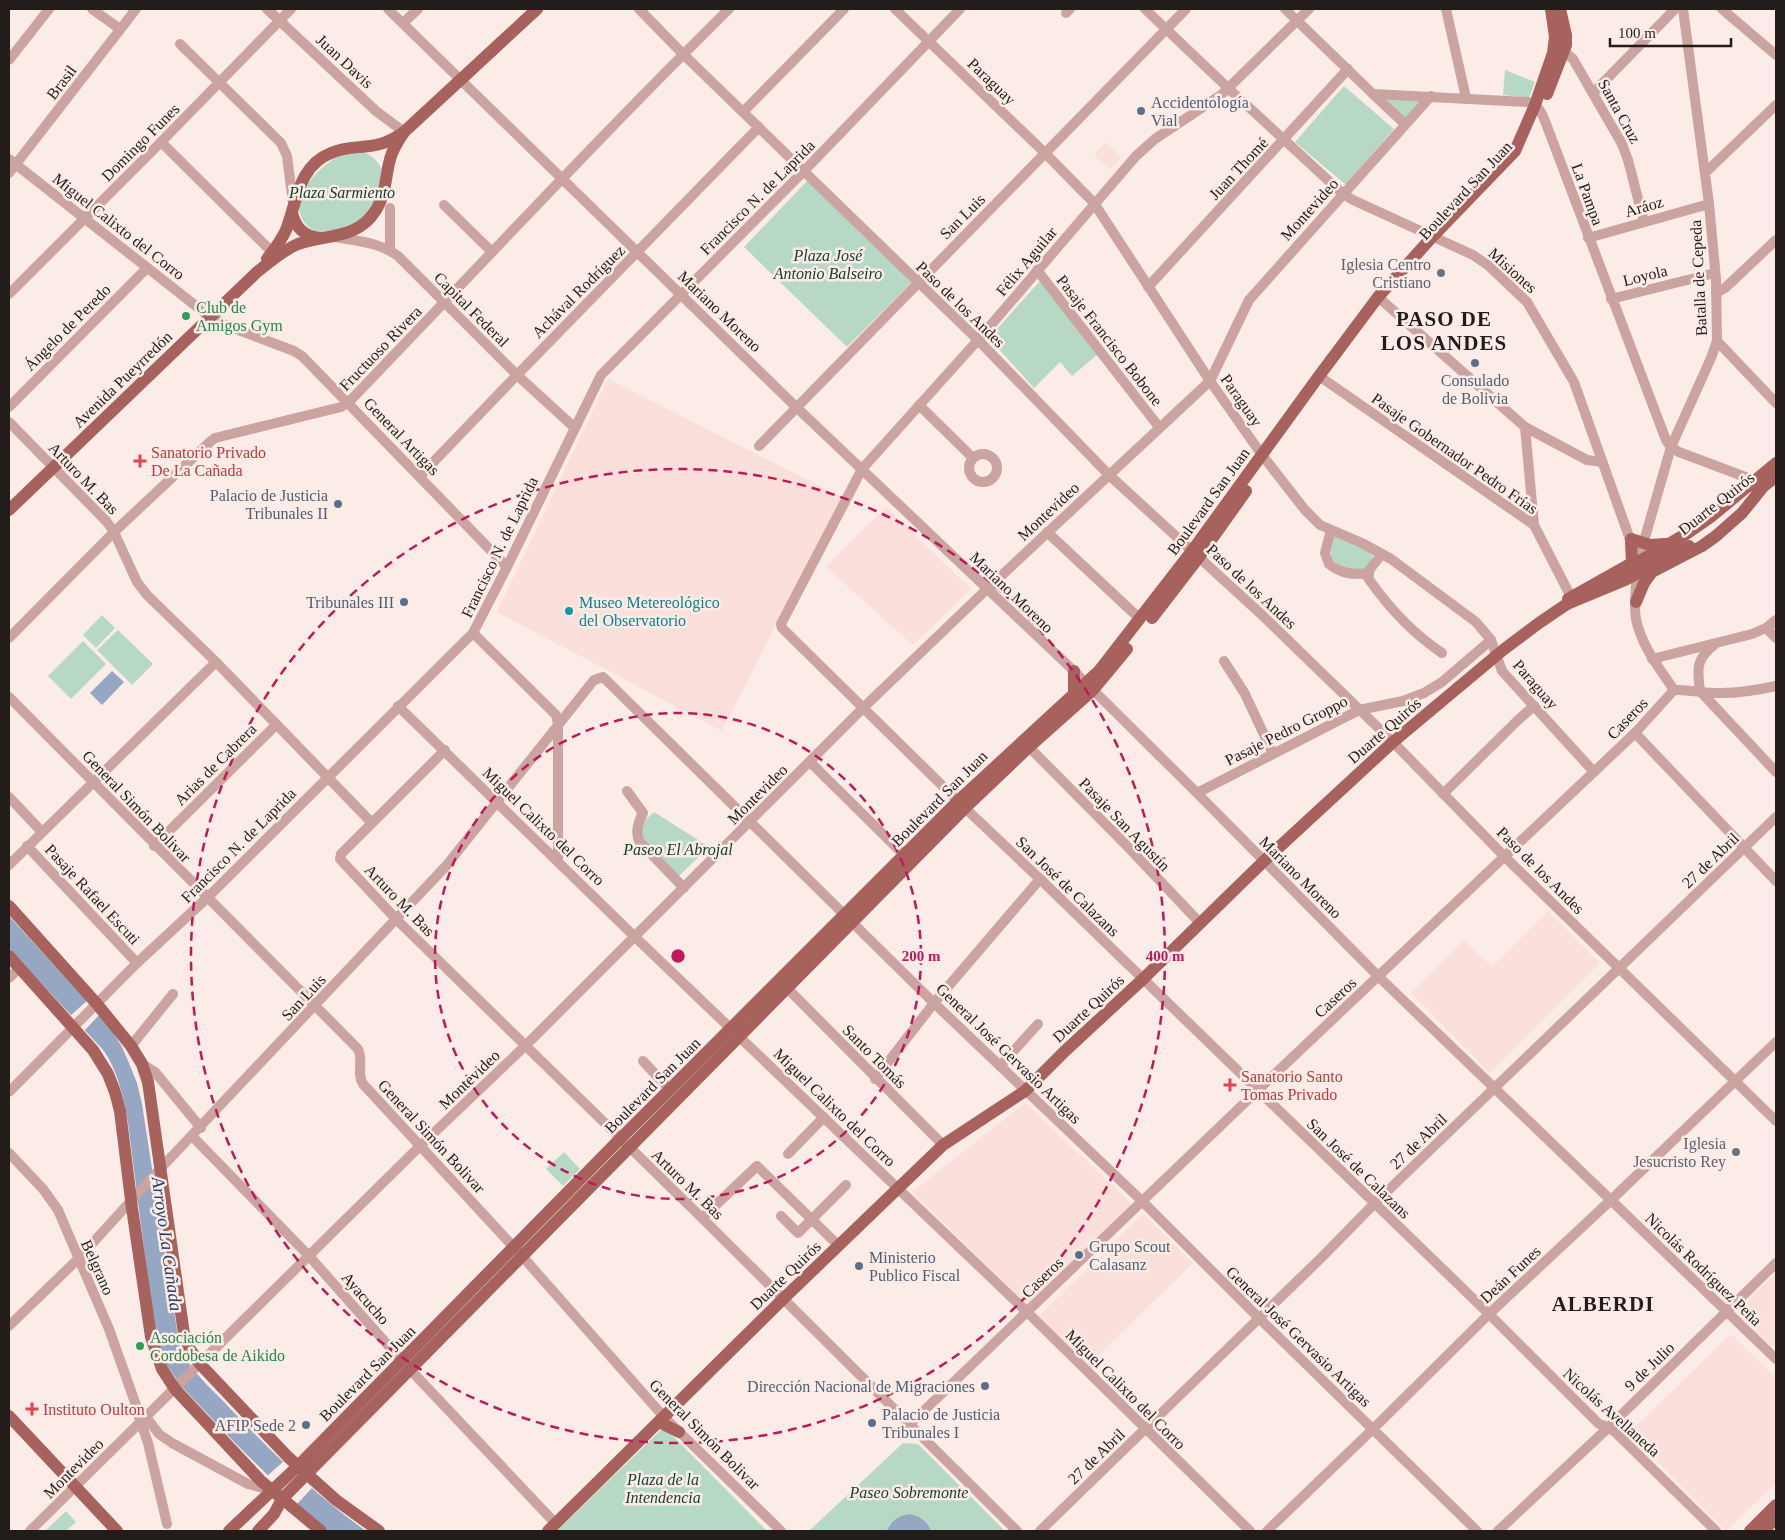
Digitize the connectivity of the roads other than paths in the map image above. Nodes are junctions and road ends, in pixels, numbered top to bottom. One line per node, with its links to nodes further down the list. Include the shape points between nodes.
1 (49, 9): 33 (street)
2 (92, 9): 26 (street)
3 (136, 9): 26 (street, Brasil)
4 (267, 9): 24 (street, Juan Davis)
5 (291, 9): 24 (street, Domingo Funes)
6 (388, 9): 25 (street, Mariano Moreno)
7 (418, 9): 25 (street)
8 (537, 9): 35 (main road, Avenida Pueyrredón)
9 (639, 9): 31 (street, Paso de los Andes)
10 (729, 9): 31 (street, Fructuoso Rivera)
11 (844, 9): 44 (street)
12 (895, 9): 28 (street, Paraguay)
13 (960, 9): 28 (street, Francisco N. de Laprida)
14 (1145, 9): 27 (street, Misiones)
15 (1186, 9): 27 (street, San Luis)
16 (1286, 9): 23 (street)
17 (1309, 9): 23 (street, Félix Aguilar)
18 (1446, 9): 41 (street)
19 (1675, 9): 38 (street)
20 (1683, 9): 56 (street, Batalla de Cepeda)
21 (1560, 10): 30 (main road, Boulevard San Juan, via 1566,40); 43 (main road, Boulevard San Juan)
22 (1729, 11): 32 (street)
23 (1297, 20): 34 (street); 37 (street, Félix Aguilar)
24 (280, 21): 36 (street, Domingo Funes); 47 (street, Juan Davis)
25 (403, 23): 35 (street, Mariano Moreno)
26 (120, 29): 52 (street, Brasil)
27 (1166, 30): 37 (street, Misiones); 51 (street, San Luis)
28 (928, 41): 51 (street, Paraguay); 53 (street, Francisco N. de Laprida)
29 (180, 44): 36 (street)
30 (1564, 50): 38 (street, Santa Cruz); 43 (main road, Boulevard San Juan)
31 (683, 54): 44 (street, Paso de los Andes); 57 (street, Fructuoso Rivera)
32 (1776, 55)
33 (9, 60)
34 (1348, 69): 39 (street); 48 (street, Juan Thomé)
35 (461, 80): 47 (main road, Avenida Pueyrredón); 57 (street, Mariano Moreno)
36 (220, 82): 49 (street, Domingo Funes); 63 (street, via 285,148)
37 (1228, 88): 48 (street, Misiones); 59 (street, Félix Aguilar, via 1146,147)
38 (1593, 93): 65 (street, Santa Cruz, via 1626,153)
39 (1373, 94): 40 (street); 45 (street)
40 (1431, 96): 41 (street); 45 (street, Montevideo)
41 (1466, 98): 43 (street, via 1528,102)
42 (1776, 105): 56 (street)
43 (1538, 107): 68 (main road, Boulevard San Juan, via 1515,152); 69 (street, La Pampa)
44 (743, 112): 46 (street, Paso de los Andes)
45 (1405, 124): 58 (street, Montevideo)
46 (759, 127): 53 (street, Paso de los Andes); 74 (street, Achával Rodríguez)
47 (404, 132): 50 (main road, Avenida Pueyrredón, via 388,142); 55 (main road, Avenida Pueyrredón, via 395,147)
48 (1284, 140): 58 (street, Misiones); 80 (street, Juan Thomé)
49 (161, 142): 64 (street, Domingo Funes); 72 (street)
50 (364, 147): 55 (main road, via 379,155 385,162); 63 (main road, Avenida Pueyrredón, via 329,153 315,163 298,188)
51 (1045, 153): 59 (street, Paraguay); 79 (street, San Luis)
52 (13, 162): 54 (street, Brasil); 64 (street, Miguel Calixto del Corro)
53 (804, 171): 79 (street, Paso de los Andes); 83 (street, Francisco N. de Laprida)
54 (9, 173)
55 (387, 173): 66 (main road, Avenida Pueyrredón, via 383,196 368,221)
56 (1706, 173): 60 (street, Batalla de Cepeda)
57 (562, 179): 73 (street, Fructuoso Rivera); 74 (street, Mariano Moreno)
58 (1343, 194): 68 (street, Misiones); 92 (street, Montevideo, via 1249,300)
59 (1094, 203): 76 (street, Félix Aguilar); 80 (street, Paraguay)
60 (1709, 204): 65 (street, Aráoz); 78 (street, Batalla de Cepeda)
61 (444, 205): 73 (street)
62 (390, 208): 71 (street)
63 (292, 209): 67 (main road, Avenida Pueyrredón, via 295,225 301,231); 72 (main road, Avenida Pueyrredón, via 285,232)
64 (86, 218): 75 (street, Miguel Calixto del Corro); 82 (street, Domingo Funes)
65 (1644, 222): 69 (street, Aráoz)
66 (334, 237): 67 (main road, Avenida Pueyrredón); 71 (street, Capital Federal, via 372,243)
67 (321, 238): 77 (main road, Avenida Pueyrredón, via 288,249)
68 (1437, 238): 85 (main road, Boulevard San Juan); 106 (street, Misiones, via 1482,260 1527,302 1574,382)
69 (1588, 238): 84 (street, La Pampa)
70 (1775, 244): 81 (street)
71 (390, 250): 86 (street, Capital Federal)
72 (272, 252): 77 (main road, Avenida Pueyrredón)
73 (492, 252): 86 (street, Fructuoso Rivera)
74 (638, 252): 83 (street, Mariano Moreno); 90 (street, Achával Rodríguez)
75 (147, 268): 87 (street, Miguel Calixto del Corro); 96 (street, Ángelo de Peredo)
76 (1037, 270): 88 (street, Félix Aguilar); 99 (street, Pasaje Francisco Bobone)
77 (258, 272): 87 (main road, Avenida Pueyrredón)
78 (1715, 272): 81 (street, Batalla de Cepeda); 84 (street, Loyola)
79 (918, 282): 88 (street, Paso de los Andes); 97 (street, San Luis)
80 (1148, 287): 92 (street, Paraguay)
81 (1716, 293): 89 (street, Batalla de Cepeda)
82 (9, 294)
83 (682, 295): 97 (street, Mariano Moreno); 101 (street, Francisco N. de Laprida, via 601,375)
84 (1611, 299): 103 (street, La Pampa)
85 (1381, 300): 91 (main road, Boulevard San Juan); 100 (street)
86 (444, 303): 90 (street, Capital Federal); 93 (street, Fructuoso Rivera)
87 (210, 317): 93 (street, General Artigas, via 294,351); 108 (main road, Avenida Pueyrredón)
88 (978, 340): 95 (street, Félix Aguilar); 110 (street, Paso de los Andes)
89 (1717, 341): 94 (street); 103 (street, Batalla de Cepeda)
90 (516, 375): 101 (street, Capital Federal); 111 (street, Achával Rodríguez)
91 (1322, 378): 105 (main road, Boulevard San Juan); 115 (street, Pasaje Gobernador Pedro Frías)
92 (1210, 380): 99 (street, Montevideo); 105 (street, Paraguay)
93 (348, 403): 111 (street, General Artigas); 117 (street, Fructuoso Rivera, via 215,438)
94 (1776, 403)
95 (919, 405): 104 (street); 109 (street, Félix Aguilar)
96 (9, 407)
97 (797, 407): 102 (street, San Luis); 109 (street, Mariano Moreno)
98 (9, 422): 108 (street, Arturo M. Bas)
99 (1159, 427): 110 (street, Montevideo)
100 (1525, 427): 106 (street, via 1587,460); 115 (street)
101 (574, 428): 125 (street, Francisco N. de Laprida)
102 (759, 446)
103 (1671, 447): 113 (street); 119 (street, Batalla de Cepeda)
104 (973, 458)
105 (1265, 459): 116 (street, Paraguay, via 1313,519); 121 (main road, Boulevard San Juan)
106 (1602, 462): 119 (street, Misiones)
107 (1776, 463): 113 (main road, Duarte Quirós)
108 (54, 467): 114 (main road, Avenida Pueyrredón); 117 (street, Arturo M. Bas)
109 (862, 468): 128 (street, Mariano Moreno); 134 (street, Félix Aguilar)
110 (1109, 475): 118 (street, Montevideo); 121 (street, Paso de los Andes)
111 (420, 476): 125 (street, General Artigas)
112 (1776, 477): 113 (main road, Duarte Quirós)
113 (1759, 484): 120 (main road, Duarte Quirós); 124 (main road, via 1742,512 1716,536); 129 (main road, Duarte Quirós, bridge, via 1689,546 1625,580)
114 (9, 510)
115 (1534, 525): 129 (street, Pasaje Gobernador Pedro Frías)
116 (1331, 530): 122 (street, Paraguay); 126 (street, via 1325,553 1329,564 1345,573)
117 (114, 532): 137 (street, Fructuoso Rivera); 145 (street, Arturo M. Bas, via 142,590)
118 (1047, 532): 128 (street, Montevideo); 131 (street)
119 (1635, 542): 120 (main road, via 1656,546); 123 (main road)
120 (1669, 543): 123 (main road, Duarte Quirós)
121 (1196, 554): 131 (main road, Boulevard San Juan); 148 (main road, Boulevard San Juan); 157 (street, Paso de los Andes)
122 (1382, 554): 126 (street); 139 (street, Paraguay, via 1470,617)
123 (1635, 563): 124 (main road, via 1645,569); 127 (main road); 129 (main road, Duarte Quirós)
124 (1663, 566): 130 (main road, via 1652,572)
125 (508, 567): 136 (street, Francisco N. de Laprida)
126 (1369, 573): 141 (street, via 1368,578 1391,610)
127 (1632, 583): 130 (street); 133 (main road)
128 (986, 589): 146 (street, Mariano Moreno); 156 (street, Montevideo)
129 (1569, 601): 133 (main road, Duarte Quirós)
130 (1636, 602): 143 (street, via 1635,617)
131 (1140, 619): 148 (main road, Boulevard San Juan, via 1098,671)
132 (1776, 620): 135 (street)
133 (1539, 623): 142 (main road, Duarte Quirós)
134 (781, 624): 156 (street, San José de Calazans)
135 (1766, 628): 138 (street); 140 (street)
136 (473, 633): 154 (street, Francisco N. de Laprida); 158 (street, via 555,713)
137 (9, 638)
138 (1776, 638)
139 (1491, 640): 142 (street, Paraguay); 157 (street, Pasaje Pedro Groppo, via 1424,694)
140 (1716, 642): 143 (street); 151 (street, via 1698,664)
141 (1442, 653)
142 (1496, 656): 155 (street, Paraguay, via 1502,671); 161 (main road, Duarte Quirós)
143 (1652, 659): 150 (street)
144 (1224, 661): 164 (street)
145 (216, 662): 159 (street, Arturo M. Bas); 169 (street)
146 (1074, 671): 148 (street, Mariano Moreno); 152 (main road)
147 (602, 677): 158 (street, San Luis, via 594,680); 177 (street, General José Gervasio Artigas)
148 (1090, 686): 152 (main road, Boulevard San Juan); 162 (main road, Boulevard San Juan); 171 (street, Mariano Moreno)
149 (1776, 686): 151 (street, via 1720,694)
150 (1674, 690): 151 (street); 160 (street, Caseros)
151 (1700, 690): 167 (street)
152 (1074, 694): 175 (main road, Boulevard San Juan, via 1014,748)
153 (9, 697): 169 (street, General Simón Bolivar)
154 (398, 706): 163 (street, Miguel Calixto del Corro); 168 (street, Francisco N. de Laprida)
155 (1534, 706): 166 (street, Paraguay); 172 (street)
156 (863, 708): 165 (street, Montevideo); 175 (street, San José de Calazans)
157 (1359, 710): 161 (street, Paso de los Andes); 164 (street, Pasaje Pedro Groppo)
158 (558, 724): 174 (street, San Luis); 185 (street)
159 (276, 725): 168 (street, Arturo M. Bas); 181 (street, Arias de Cabrera)
160 (1634, 733): 166 (street, Caseros); 182 (street)
161 (1393, 742): 172 (street, Paso de los Andes); 186 (main road, Duarte Quirós)
162 (1029, 746): 175 (main road, Boulevard San Juan); 195 (street, Pasaje San Agustín)
163 (445, 750): 174 (street, Miguel Calixto del Corro); 178 (street)
164 (1273, 754): 171 (street, Pasaje Pedro Groppo)
165 (810, 762): 177 (street, Montevideo); 183 (street)
166 (1594, 772): 184 (street, Caseros)
167 (1776, 772)
168 (328, 778): 178 (street, Arturo M. Bas); 191 (street, Francisco N. de Laprida)
169 (93, 783): 179 (street); 181 (street, General Simón Bolivar)
170 (627, 791): 190 (street, via 644,814 638,821 639,841)
171 (1197, 793): 186 (street, Mariano Moreno)
172 (1443, 794): 184 (street, Paso de los Andes)
173 (9, 797): 179 (street, Pasaje Rafael Escuti)
174 (498, 803): 185 (street, Miguel Calixto del Corro); 194 (street, San Luis)
175 (961, 805): 183 (main road, Boulevard San Juan); 188 (street, San José de Calazans); 193 (main road, Boulevard San Juan)
176 (1776, 816): 182 (street, 27 de Abril)
177 (751, 822): 190 (street, Montevideo); 193 (street, General José Gervasio Artigas)
178 (372, 823): 194 (street, Arturo M. Bas, via 340,859)
179 (42, 832): 180 (street)
180 (27, 846): 187 (street); 198 (street, Pasaje Rafael Escuti)
181 (154, 846): 191 (street, General Simón Bolivar)
182 (1744, 848): 189 (street); 200 (street, 27 de Abril)
183 (904, 855): 193 (main road, Boulevard San Juan)
184 (1505, 857): 200 (street, Paso de los Andes); 201 (street, Caseros)
185 (558, 860): 196 (street, Miguel Calixto del Corro)
186 (1264, 861): 195 (main road, Duarte Quirós); 201 (street, Mariano Moreno)
187 (9, 865)
188 (1040, 879): 203 (street, San José de Calazans); 206 (street)
189 (1776, 880)
190 (684, 888): 196 (street, Montevideo)
191 (207, 898): 198 (street, Francisco N. de Laprida); 208 (street, General Simón Bolivar)
192 (9, 906): 207 (main road)
193 (849, 918): 204 (main road, Boulevard San Juan); 206 (street, General José Gervasio Artigas); 211 (main road, Boulevard San Juan)
194 (397, 920): 208 (street, San Luis); 214 (street, Arturo M. Bas)
195 (1200, 923): 203 (main road, Duarte Quirós)
196 (635, 937): 211 (street, Miguel Calixto del Corro); 214 (street, Montevideo)
197 (9, 956): 199 (main road)
198 (137, 963): 207 (street, Francisco N. de Laprida)
199 (20, 967): 202 (street); 210 (main road)
200 (1619, 968): 219 (street, Paso de los Andes); 220 (street, 27 de Abril)
201 (1379, 977): 220 (street, Mariano Moreno); 222 (street, Caseros)
202 (9, 978)
203 (1143, 979): 222 (street, San José de Calazans); 223 (main road, Duarte Quirós)
204 (786, 988): 211 (main road, Boulevard San Juan); 218 (street, Santo Tomás)
205 (173, 994): 213 (street)
206 (934, 1003): 217 (street, General José Gervasio Artigas); 218 (street)
207 (97, 1004): 210 (street, Francisco N. de Laprida); 213 (main road)
208 (315, 1006): 227 (street, San Luis); 231 (street, General Simón Bolivar, via 358,1049 361,1061 359,1078)
209 (1038, 1024): 217 (street)
210 (73, 1028): 224 (street, Francisco N. de Laprida); 238 (main road, via 93,1050 115,1092)
211 (736, 1032): 221 (main road, Boulevard San Juan); 225 (street, Miguel Calixto del Corro); 229 (main road, Boulevard San Juan)
212 (1776, 1042): 219 (street, Deán Funes)
213 (131, 1046): 216 (main road)
214 (525, 1046): 229 (street, Arturo M. Bas); 231 (street, Montevideo)
215 (643, 1061): 221 (street)
216 (142, 1064): 227 (street, via 155,1072); 234 (main road, via 148,1082)
217 (1000, 1066): 223 (street, General José Gervasio Artigas)
218 (875, 1079): 230 (street, Santo Tomás)
219 (1735, 1082): 226 (street, Paso de los Andes); 237 (street, Deán Funes)
220 (1495, 1089): 237 (street, Mariano Moreno); 240 (street, 27 de Abril)
221 (670, 1090): 229 (main road, Boulevard San Juan)
222 (1258, 1090): 239 (street, Caseros); 240 (street, San José de Calazans)
223 (1025, 1091): 230 (main road, Duarte Quirós); 239 (street, General José Gervasio Artigas)
224 (9, 1092)
225 (824, 1117): 233 (street); 236 (street, Miguel Calixto del Corro)
226 (1776, 1121)
227 (200, 1128): 228 (street, San Luis)
228 (192, 1136): 234 (street, San Luis); 246 (street, Ayacucho)
229 (624, 1143): 242 (street, Arturo M. Bas); 245 (main road, Boulevard San Juan)
230 (943, 1145): 236 (main road, Duarte Quirós)
231 (420, 1146): 245 (street, General Simón Bolivar); 246 (street, Montevideo)
232 (9, 1153): 247 (street, Belgrano, via 44,1189 58,1210)
233 (788, 1154)
234 (160, 1169): 238 (street, San Luis); 256 (main road, via 184,1334)
235 (846, 1185): 243 (street)
236 (898, 1189): 244 (main road, Duarte Quirós); 250 (street, Miguel Calixto del Corro)
237 (1611, 1200): 251 (street, Nicolás Rodríguez Peña); 252 (street, Deán Funes)
238 (131, 1201): 247 (street, San Luis); 258 (main road, via 151,1337 162,1369)
239 (1143, 1202): 250 (street, Caseros); 253 (street, General José Gervasio Artigas)
240 (1374, 1204): 252 (street, San José de Calazans); 253 (street, 27 de Abril)
241 (781, 1216): 243 (street, via 798,1233)
242 (702, 1218): 243 (street, via 756,1166); 249 (street, Arturo M. Bas)
243 (811, 1221): 244 (street)
244 (839, 1246): 249 (main road, Duarte Quirós)
245 (518, 1252): 257 (main road, Boulevard San Juan); 260 (street, General Simón Bolivar)
246 (309, 1256): 256 (street, Montevideo); 257 (street, Ayacucho)
247 (78, 1259): 254 (street, San Luis); 261 (street, Belgrano, via 109,1329)
248 (1776, 1263): 251 (street, 9 de Julio)
249 (783, 1299): 260 (main road, Duarte Quirós); 262 (street, Arturo M. Bas)
250 (1028, 1312): 262 (street, Caseros); 264 (street, Miguel Calixto del Corro)
251 (1726, 1312): 255 (street, Nicolás Rodríguez Peña); 263 (street, 9 de Julio)
252 (1489, 1314): 263 (street, Nicolás Avellaneda, via 1599,1424); 265 (street, Deán Funes)
253 (1259, 1318): 264 (street, 27 de Abril); 265 (street, General José Gervasio Artigas)
254 (9, 1326)
255 (1776, 1359)
256 (200, 1364): 258 (street, Montevideo); 269 (main road)
257 (405, 1365): 269 (main road, Boulevard San Juan); 276 (street, Ayacucho)
258 (175, 1389): 261 (street, Montevideo); 271 (main road)
259 (9, 1416): 270 (main road)
260 (662, 1419): 266 (main road); 276 (main road, Duarte Quirós)
261 (143, 1420): 267 (street, Belgrano); 268 (street); 270 (street, Montevideo)
262 (909, 1425): 284 (street, Arturo M. Bas)
263 (1608, 1427): 289 (street, 9 de Julio); 290 (street, Nicolás Avellaneda)
264 (1145, 1429): 285 (street, 27 de Abril); 286 (street, Miguel Calixto del Corro)
265 (1373, 1429): 287 (street, Deán Funes); 288 (street, General José Gervasio Artigas)
266 (678, 1432): 283 (street, General Simón Bolivar)
267 (159, 1434): 268 (street, via 151,1437); 271 (street, Belgrano, via 248,1484)
268 (148, 1443): 275 (street)
269 (302, 1471): 271 (main road, Boulevard San Juan); 272 (main road, Boulevard San Juan); 282 (main road)
270 (75, 1487): 277 (street, Montevideo); 278 (main road)
271 (272, 1490): 272 (main road); 279 (main road, Boulevard San Juan)
272 (282, 1499): 280 (main road, Boulevard San Juan, via 274,1514); 281 (main road)
273 (1776, 1505): 291 (main road)
274 (1776, 1518): 292 (main road)
275 (167, 1524)
276 (552, 1528)
277 (30, 1531)
278 (118, 1531)
279 (228, 1531)
280 (258, 1531)
281 (321, 1531)
282 (379, 1531)
283 (781, 1531)
284 (1017, 1531)
285 (1040, 1531)
286 (1250, 1531)
287 (1267, 1531)
288 (1477, 1531)
289 (1498, 1531)
290 (1716, 1531)
291 (1750, 1531)
292 (1763, 1531)

